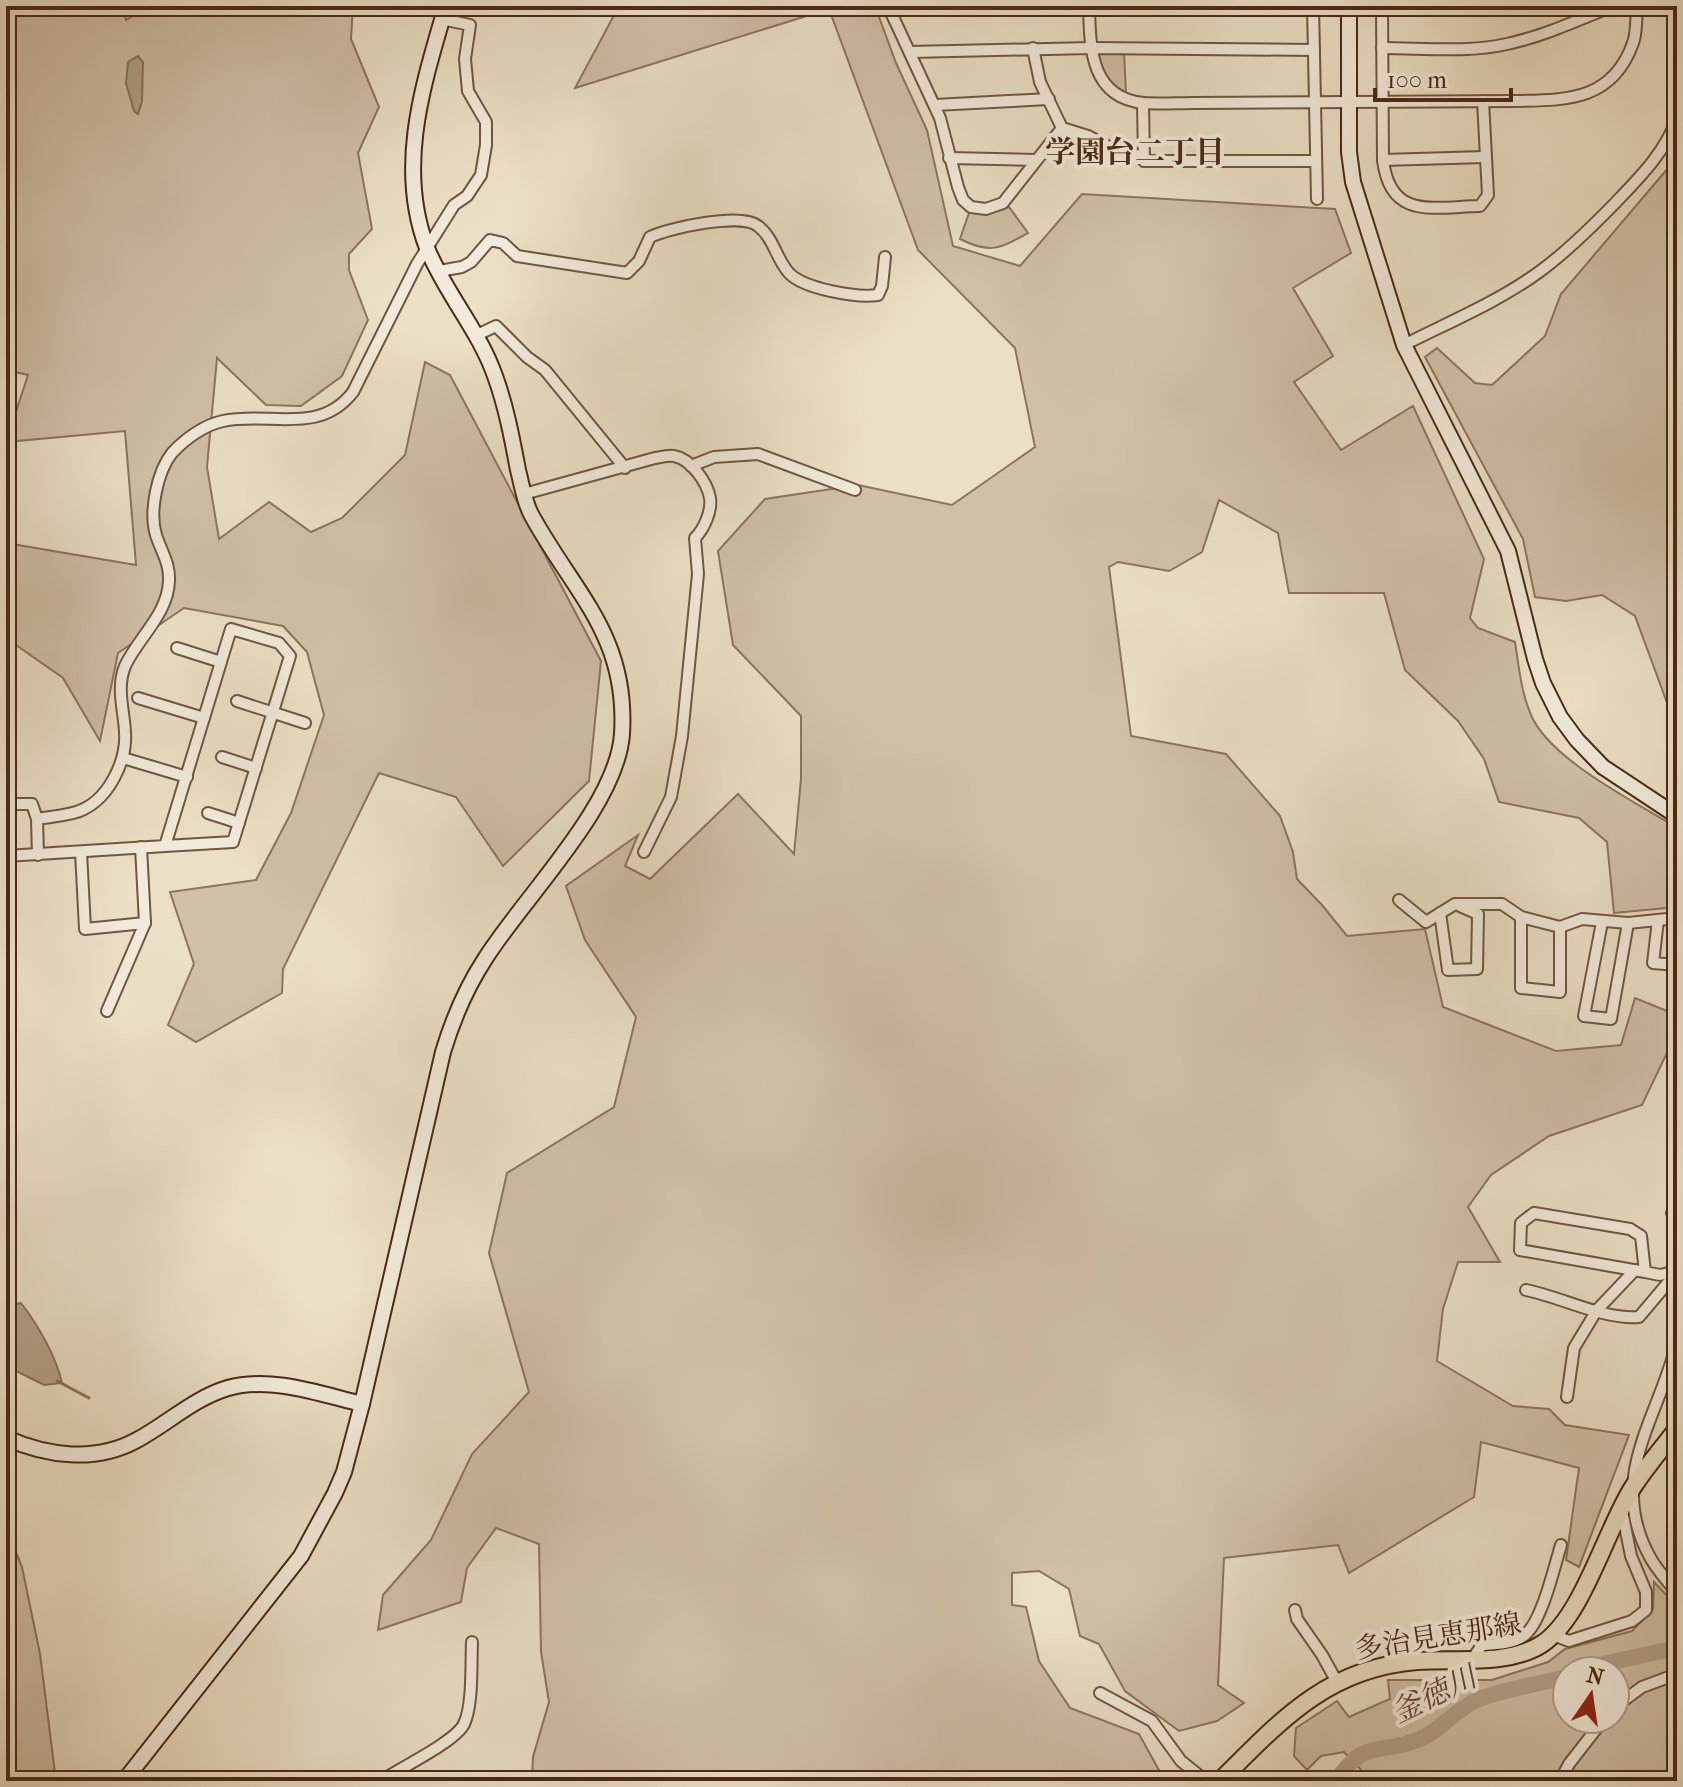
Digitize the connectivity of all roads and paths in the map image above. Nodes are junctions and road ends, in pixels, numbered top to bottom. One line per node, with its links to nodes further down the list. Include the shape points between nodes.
1 (888, 6): 13 (street)
2 (1089, 6): 10 (street)
3 (1313, 6): 12 (street)
4 (1349, 6): 17 (street)
5 (1382, 6): 11 (street)
6 (1613, 6): 11 (street, via 1533,37 1484,48)
7 (1637, 6): 15 (street, via 1633,43 1607,83 1587,95 1561,100)
8 (444, 12): 30 (street, via 413,140 412,180); 30 (street, via 470,25 468,91 486,122 486,145 481,175 454,205)
9 (1033, 48): 10 (street); 13 (street); 14 (street)
10 (1090, 48): 12 (street); 19 (street, via 1096,71 1109,89)
11 (1382, 48): 18 (street)
12 (1314, 50): 16 (street)
13 (910, 52): 20 (street)
14 (1049, 99): 20 (street); 22 (street)
15 (1483, 101): 18 (street); 23 (street)
16 (1314, 102): 17 (street); 19 (street); 28 (street)
17 (1350, 102): 18 (street); 34 (street, via 1353,182)
18 (1383, 102): 26 (street)
19 (1143, 103): 27 (street)
20 (935, 105): 24 (street)
21 (1677, 119): 34 (street, via 1656,159 1609,210 1538,273)
22 (1062, 128): 25 (street); 27 (street)
23 (1485, 157): 26 (street); 26 (street, via 1488,195 1480,206 1403,203 1390,190)
24 (949, 158): 25 (street); 25 (street, via 963,200 986,209 1003,203)
25 (1036, 160)
26 (1383, 160)
27 (1144, 161): 28 (street)
28 (1315, 161): 29 (street)
29 (1317, 199)
30 (428, 248): 32 (street); 47 (street, via 342,406 324,416 301,419 225,420 206,426 170,455 158,482 155,510 155,532 168,562 167,601 125,666 120,685)
31 (885, 257): 32 (street, via 878,295 829,290 789,273 768,235 756,224 734,220 663,230 650,237 627,273 517,256 503,243 490,240 471,262)
32 (439, 271): 33 (street)
33 (477, 335): 36 (street, via 496,326 545,370); 38 (street, via 503,399)
34 (1404, 345): 52 (street, via 1508,551 1535,659 1560,717 1603,767)
35 (691, 466): 36 (street, via 673,455); 37 (street, via 714,457 758,454); 58 (street, via 710,499 703,530 695,538 698,574 682,736 671,797)
36 (625, 468): 38 (street)
37 (855, 490)
38 (524, 494): 79 (street, via 551,549 608,639 621,688 621,738 612,773 592,813 485,958 457,1009)
39 (177, 648): 40 (street)
40 (221, 662): 43 (street, via 231,629 279,643 290,656); 44 (street)
41 (138, 698): 44 (street)
42 (237, 701): 43 (street)
43 (273, 712): 45 (street); 48 (street)
44 (204, 718): 49 (street)
45 (305, 723)
46 (222, 757): 48 (street)
47 (123, 758): 49 (street); 53 (street, via 106,789 84,810)
48 (256, 768): 54 (street)
49 (187, 777): 55 (street)
50 (6, 804): 53 (street, via 32,804)
51 (208, 813): 54 (street)
52 (1677, 816)
53 (37, 819): 59 (street)
54 (239, 823): 55 (street, via 233,842)
55 (165, 846): 56 (street)
56 (141, 847): 57 (street); 68 (street)
57 (81, 852): 59 (street); 68 (street, via 85,929)
58 (644, 852)
59 (38, 855): 60 (street)
60 (6, 856)
61 (1399, 900): 63 (street, via 1426,922)
62 (1455, 904): 63 (street); 63 (street, via 1478,914 1477,969 1448,970); 64 (street, via 1502,904)
63 (1440, 913)
64 (1521, 917): 70 (street); 70 (street, via 1521,988 1560,992)
65 (1677, 918): 66 (street)
66 (1658, 920): 69 (street); 71 (street, via 1653,963)
67 (1602, 922): 69 (street); 69 (street, via 1584,1016 1611,1019); 70 (street, via 1582,919)
68 (145, 923): 72 (street)
69 (1628, 923)
70 (1560, 927)
71 (1677, 965)
72 (107, 1011)
73 (1640, 1271): 73 (street, via 1641,1236 1630,1229 1534,1213 1521,1223 1520,1250); 74 (street); 76 (street)
74 (1677, 1272): 76 (street, via 1639,1317 1622,1319)
75 (1526, 1290): 76 (street)
76 (1597, 1310): 78 (street, via 1574,1348)
77 (1677, 1342): 82 (street, via 1633,1467)
78 (1567, 1397)
79 (362, 1404): 81 (street, via 256,1384 203,1399 135,1442 108,1452 48,1453); 95 (street, via 344,1472 301,1556)
80 (1677, 1429): 82 (main road, 多治見恵那線)
81 (6, 1438)
82 (1633, 1487): 83 (main road, 多治見恵那線); 85 (street, via 1640,1536)
83 (1621, 1509): 87 (main road, 多治見恵那線, via 1578,1598); 87 (street, via 1646,1592 1646,1610 1632,1621 1569,1641)
84 (1561, 1545): 89 (street, via 1534,1624 1524,1636 1507,1643 1482,1645)
85 (1677, 1593)
86 (1295, 1610): 91 (street)
87 (1553, 1635): 89 (main road, 多治見恵那線, via 1529,1651)
88 (472, 1642): 96 (street, via 464,1725 450,1740)
89 (1473, 1658): 91 (main road, 多治見恵那線, via 1388,1665)
90 (1677, 1674): 93 (street)
91 (1337, 1682): 98 (main road, 多治見恵那線, via 1287,1714)
92 (1100, 1693): 97 (street, via 1152,1721 1181,1761)
93 (1631, 1695)
94 (1592, 1735): 99 (street)
95 (124, 1781)
96 (381, 1781)
97 (1206, 1781)
98 (1220, 1781)
99 (1560, 1781)

